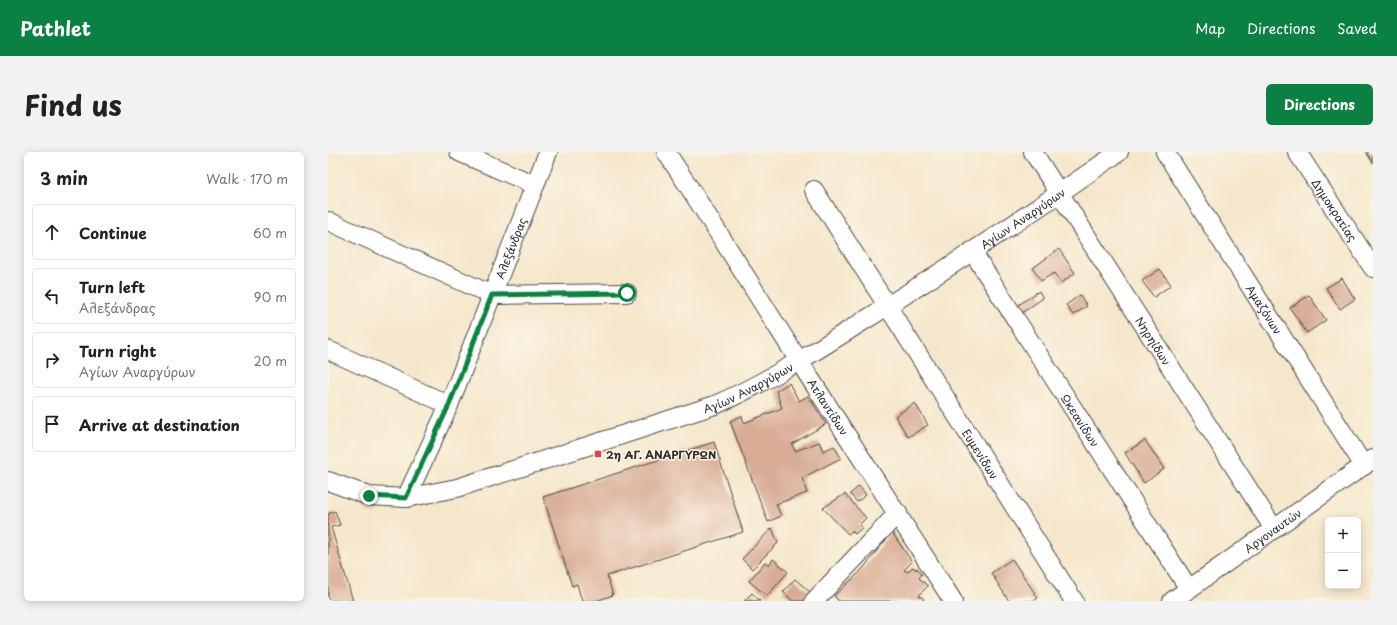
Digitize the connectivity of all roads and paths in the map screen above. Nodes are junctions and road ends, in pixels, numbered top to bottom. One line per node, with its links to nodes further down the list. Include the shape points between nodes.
1 (459, 152): 8 (street)
2 (548, 152): 8 (street, Αλεξάνδρας)
3 (666, 152): 18 (street, Ατλαντίδων)
4 (1033, 152): 10 (street, Νηρηίδων)
5 (1119, 152): 10 (street, Αγίων Αναργύρων)
6 (1165, 152): 20 (street, Αμαζόνων)
7 (1296, 152): 13 (street, Δημοκρατίας)
8 (535, 185): 15 (street, Αλεξάνδρας)
9 (814, 190): 16 (street, Ευμενίδων)
10 (1060, 193): 12 (street, Αγίων Αναργύρων); 24 (street, Νηρηίδων)
11 (328, 221): 15 (street)
12 (972, 251): 16 (street, Αγίων Αναργύρων); 25 (street, Ωκεανίδων)
13 (1373, 268)
14 (627, 293): 15 (street)
15 (492, 295): 19 (street, Αλεξάνδρας)
16 (888, 306): 18 (street, Αγίων Αναργύρων); 28 (street, Ευμενίδων)
17 (328, 350): 19 (street)
18 (799, 361): 22 (street, Αγίων Αναργύρων, via 770,379 715,405 457,488); 23 (street, Ατλαντίδων)
19 (449, 405): 22 (street, Αλεξάνδρας)
20 (1369, 462): 24 (street, Αργοναυτών)
21 (328, 481): 22 (street, Αγίων Αναργύρων, via 369,496)
22 (406, 498)
23 (898, 513): 26 (street); 27 (street, Ατλαντίδων)
24 (1274, 529): 25 (street, Αργοναυτών)
25 (1189, 589): 29 (street, Αργοναυτών)
26 (814, 601)
27 (953, 601)
28 (1074, 601)
29 (1172, 601)

